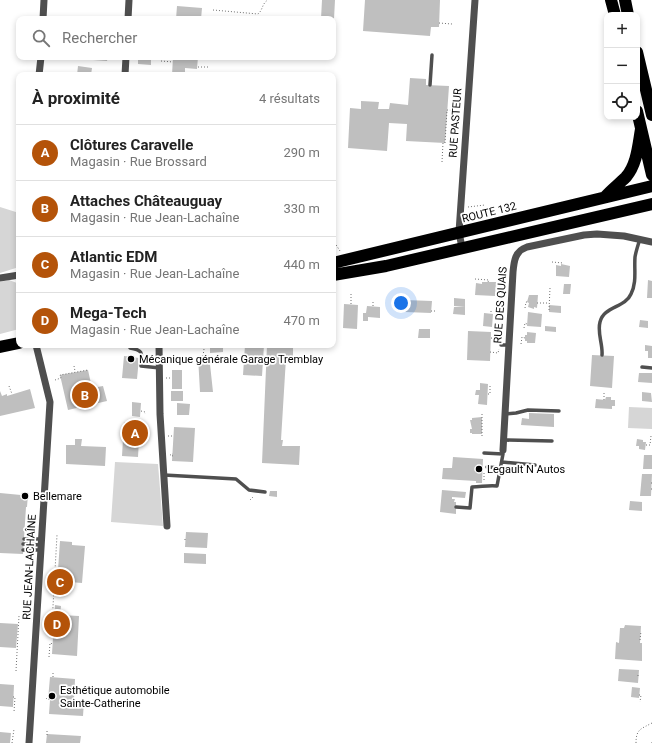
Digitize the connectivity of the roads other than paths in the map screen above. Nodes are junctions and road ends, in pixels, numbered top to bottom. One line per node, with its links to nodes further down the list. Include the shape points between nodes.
1 (44, 0): 8 (street)
2 (129, 0): 9 (street)
3 (475, 0): 24 (street, RUE PASTEUR)
4 (611, 0): 6 (highway)
5 (625, 0): 7 (highway)
6 (613, 12)
7 (627, 12)
8 (43, 16)
9 (128, 16)
10 (432, 55): 16 (lane)
11 (41, 60): 14 (street)
12 (126, 60): 15 (street)
13 (640, 65): 17 (highway)
14 (40, 72)
15 (125, 72)
16 (430, 85)
17 (652, 115)
18 (639, 120): 19 (highway)
19 (641, 129): 20 (highway); 22 (highway, via 632,169)
20 (652, 175)
21 (652, 186): 22 (highway, ROUTE 132)
22 (604, 197): 24 (highway, ROUTE 132)
23 (652, 204): 27 (highway)
24 (459, 232): 27 (street, RUE PASTEUR); 28 (highway, ROUTE 132)
25 (640, 239): 26 (street, RUE DES QUAIS); 36 (street, RUE DES QUAIS, via 611,234 584,235 523,248 517,254 513,266); 41 (lane, via 631,295 607,311 600,321)
26 (652, 242)
27 (462, 248): 30 (highway)
28 (362, 256): 29 (highway, ROUTE 132); 30 (highway)
29 (336, 262)
30 (365, 270): 32 (highway)
31 (16, 275): 33 (street)
32 (336, 275)
33 (0, 278)
34 (16, 344): 37 (highway)
35 (501, 345): 36 (lane)
36 (509, 345): 46 (street, RUE DES QUAIS)
37 (0, 347)
38 (37, 348): 61 (street, RUE JEAN-LACHAÎNE, via 50,402)
39 (130, 348): 43 (lane, via 140,351 141,366)
40 (159, 348): 43 (street)
41 (602, 355)
42 (642, 367): 44 (lane)
43 (160, 368): 55 (street)
44 (652, 368)
45 (559, 411): 46 (lane, via 528,410)
46 (505, 414): 47 (street, RUE DES QUAIS)
47 (504, 440): 48 (lane); 49 (street, RUE DES QUAIS)
48 (552, 441)
49 (503, 450)
50 (484, 453): 51 (lane, via 503,454)
51 (502, 462): 52 (lane); 54 (lane)
52 (535, 465)
53 (487, 467): 54 (lane)
54 (501, 468): 57 (lane, via 497,486 472,487 470,508)
55 (164, 475): 56 (lane, via 236,479 249,490); 58 (street)
56 (265, 492)
57 (456, 507)
58 (167, 526)
59 (24, 539): 61 (lane)
60 (23, 544): 61 (lane)
61 (41, 545): 62 (lane); 63 (street, RUE JEAN-LACHAÎNE)
62 (23, 550)
63 (29, 743)

